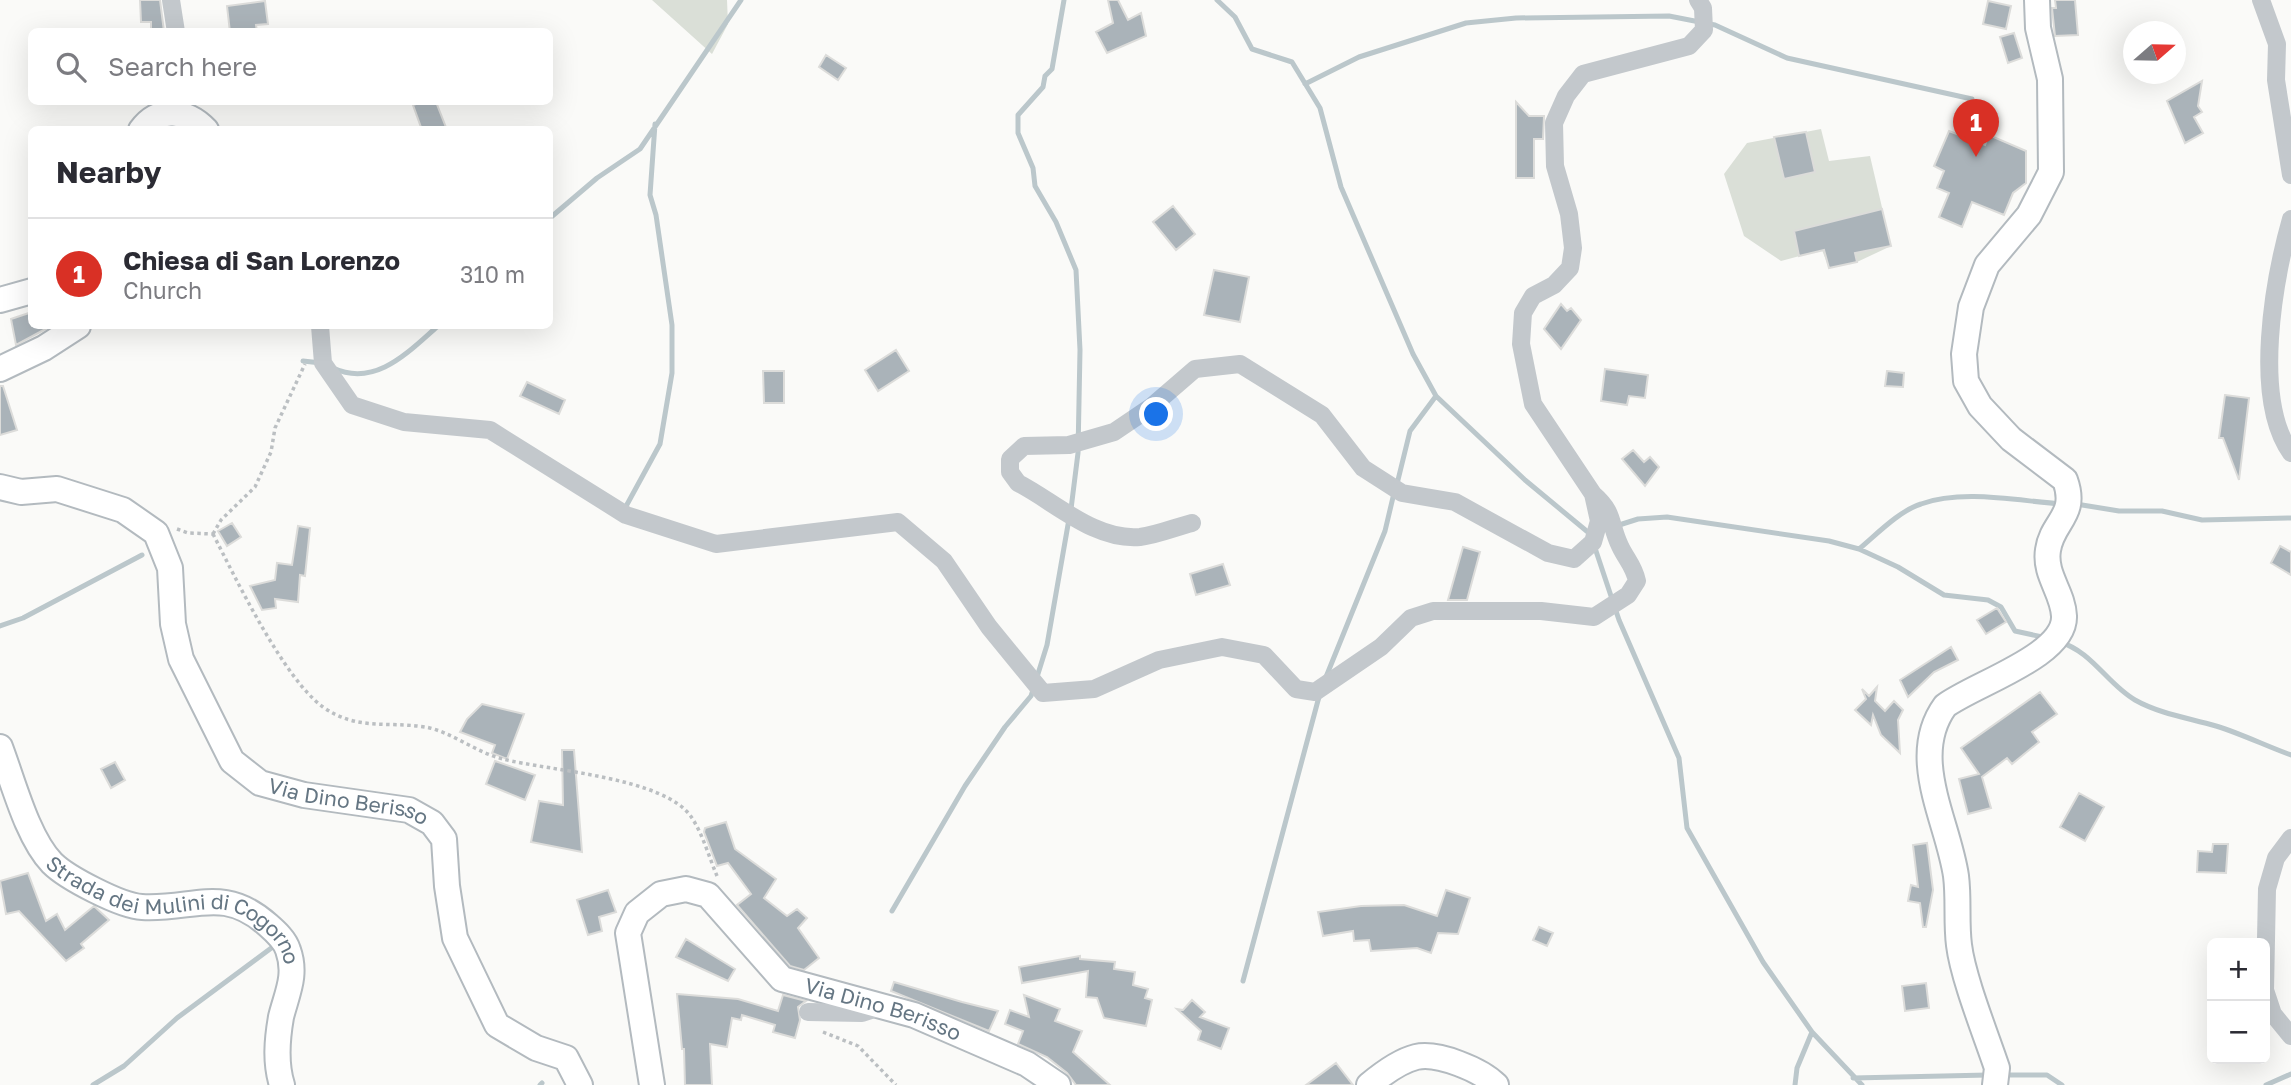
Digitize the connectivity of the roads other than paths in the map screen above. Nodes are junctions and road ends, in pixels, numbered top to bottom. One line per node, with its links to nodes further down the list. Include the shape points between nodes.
1 (171, 0): 5 (street)
2 (1698, 0): 17 (street, via 1704,30 1689,46 1583,74 1554,123 1555,166 1573,248 1570,268 1554,285 1533,296 1523,313 1521,344 1533,404)
3 (2037, 0): 30 (street, via 2050,79 2051,172 2029,215 1987,265 1971,307 1964,354 1966,381 1980,406 2011,439 2065,480 2069,504 2048,545 2046,566 2065,619 2054,644 2043,652 1945,706 1930,735 1932,776 1956,875 1959,948 1997,1068)
4 (2261, 0): 8 (street, via 2277,44 2276,80)
5 (175, 28)
6 (197, 117): 7 (street, via 170,113 157,116)
7 (146, 126)
8 (2291, 175)
9 (2291, 219): 15 (street, via 2280,257 2269,344 2273,415)
10 (28, 292): 11 (street)
11 (0, 300)
12 (73, 329): 14 (street)
13 (320, 329): 17 (street, via 323,363 352,405 404,422 490,430 626,515 716,544 898,522 944,561 989,627 1043,693 1094,689 1159,660 1222,647 1264,655 1296,690 1315,692 1381,647 1410,618 1433,611 1541,611 1594,617 1628,595 1637,581 1608,507)
14 (0, 369)
15 (2291, 453)
16 (0, 487): 25 (street, Via Dino Berisso, via 21,492 57,489 123,510 156,533 170,568 173,624 181,659 232,761 260,783 304,795 409,810 432,822 444,839 455,938 497,1025 536,1048 566,1058)
17 (1593, 494): 18 (street, via 1599,521 1593,542 1574,559 1548,554 1455,502 1402,493 1363,468 1322,415 1240,365 1195,369 1114,432 1069,445 1024,446 1010,459 1010,472 1018,483 1119,535 1140,537)
18 (1192, 523)
19 (0, 747): 24 (street, Strada dei Mulini di Cogorno, via 38,845 53,864 140,908 232,902 260,917 278,934 288,949 293,981 281,1017 276,1065)
20 (2291, 838): 23 (street, via 2276,858 2267,889 2265,990 2273,1014)
21 (883, 1006): 22 (street, via 862,1013); 26 (street, Via Dino Berisso, via 782,979 708,895 685,889 661,894 637,913 628,933); 27 (street, Via Dino Berisso, via 915,1015 1027,1064)
22 (808, 1013)
23 (2291, 1036)
24 (282, 1085)
25 (580, 1085)
26 (652, 1085)
27 (1058, 1085)
28 (1369, 1085): 29 (street, via 1417,1057 1452,1061 1487,1076)
29 (1496, 1085)
30 (1995, 1085)

